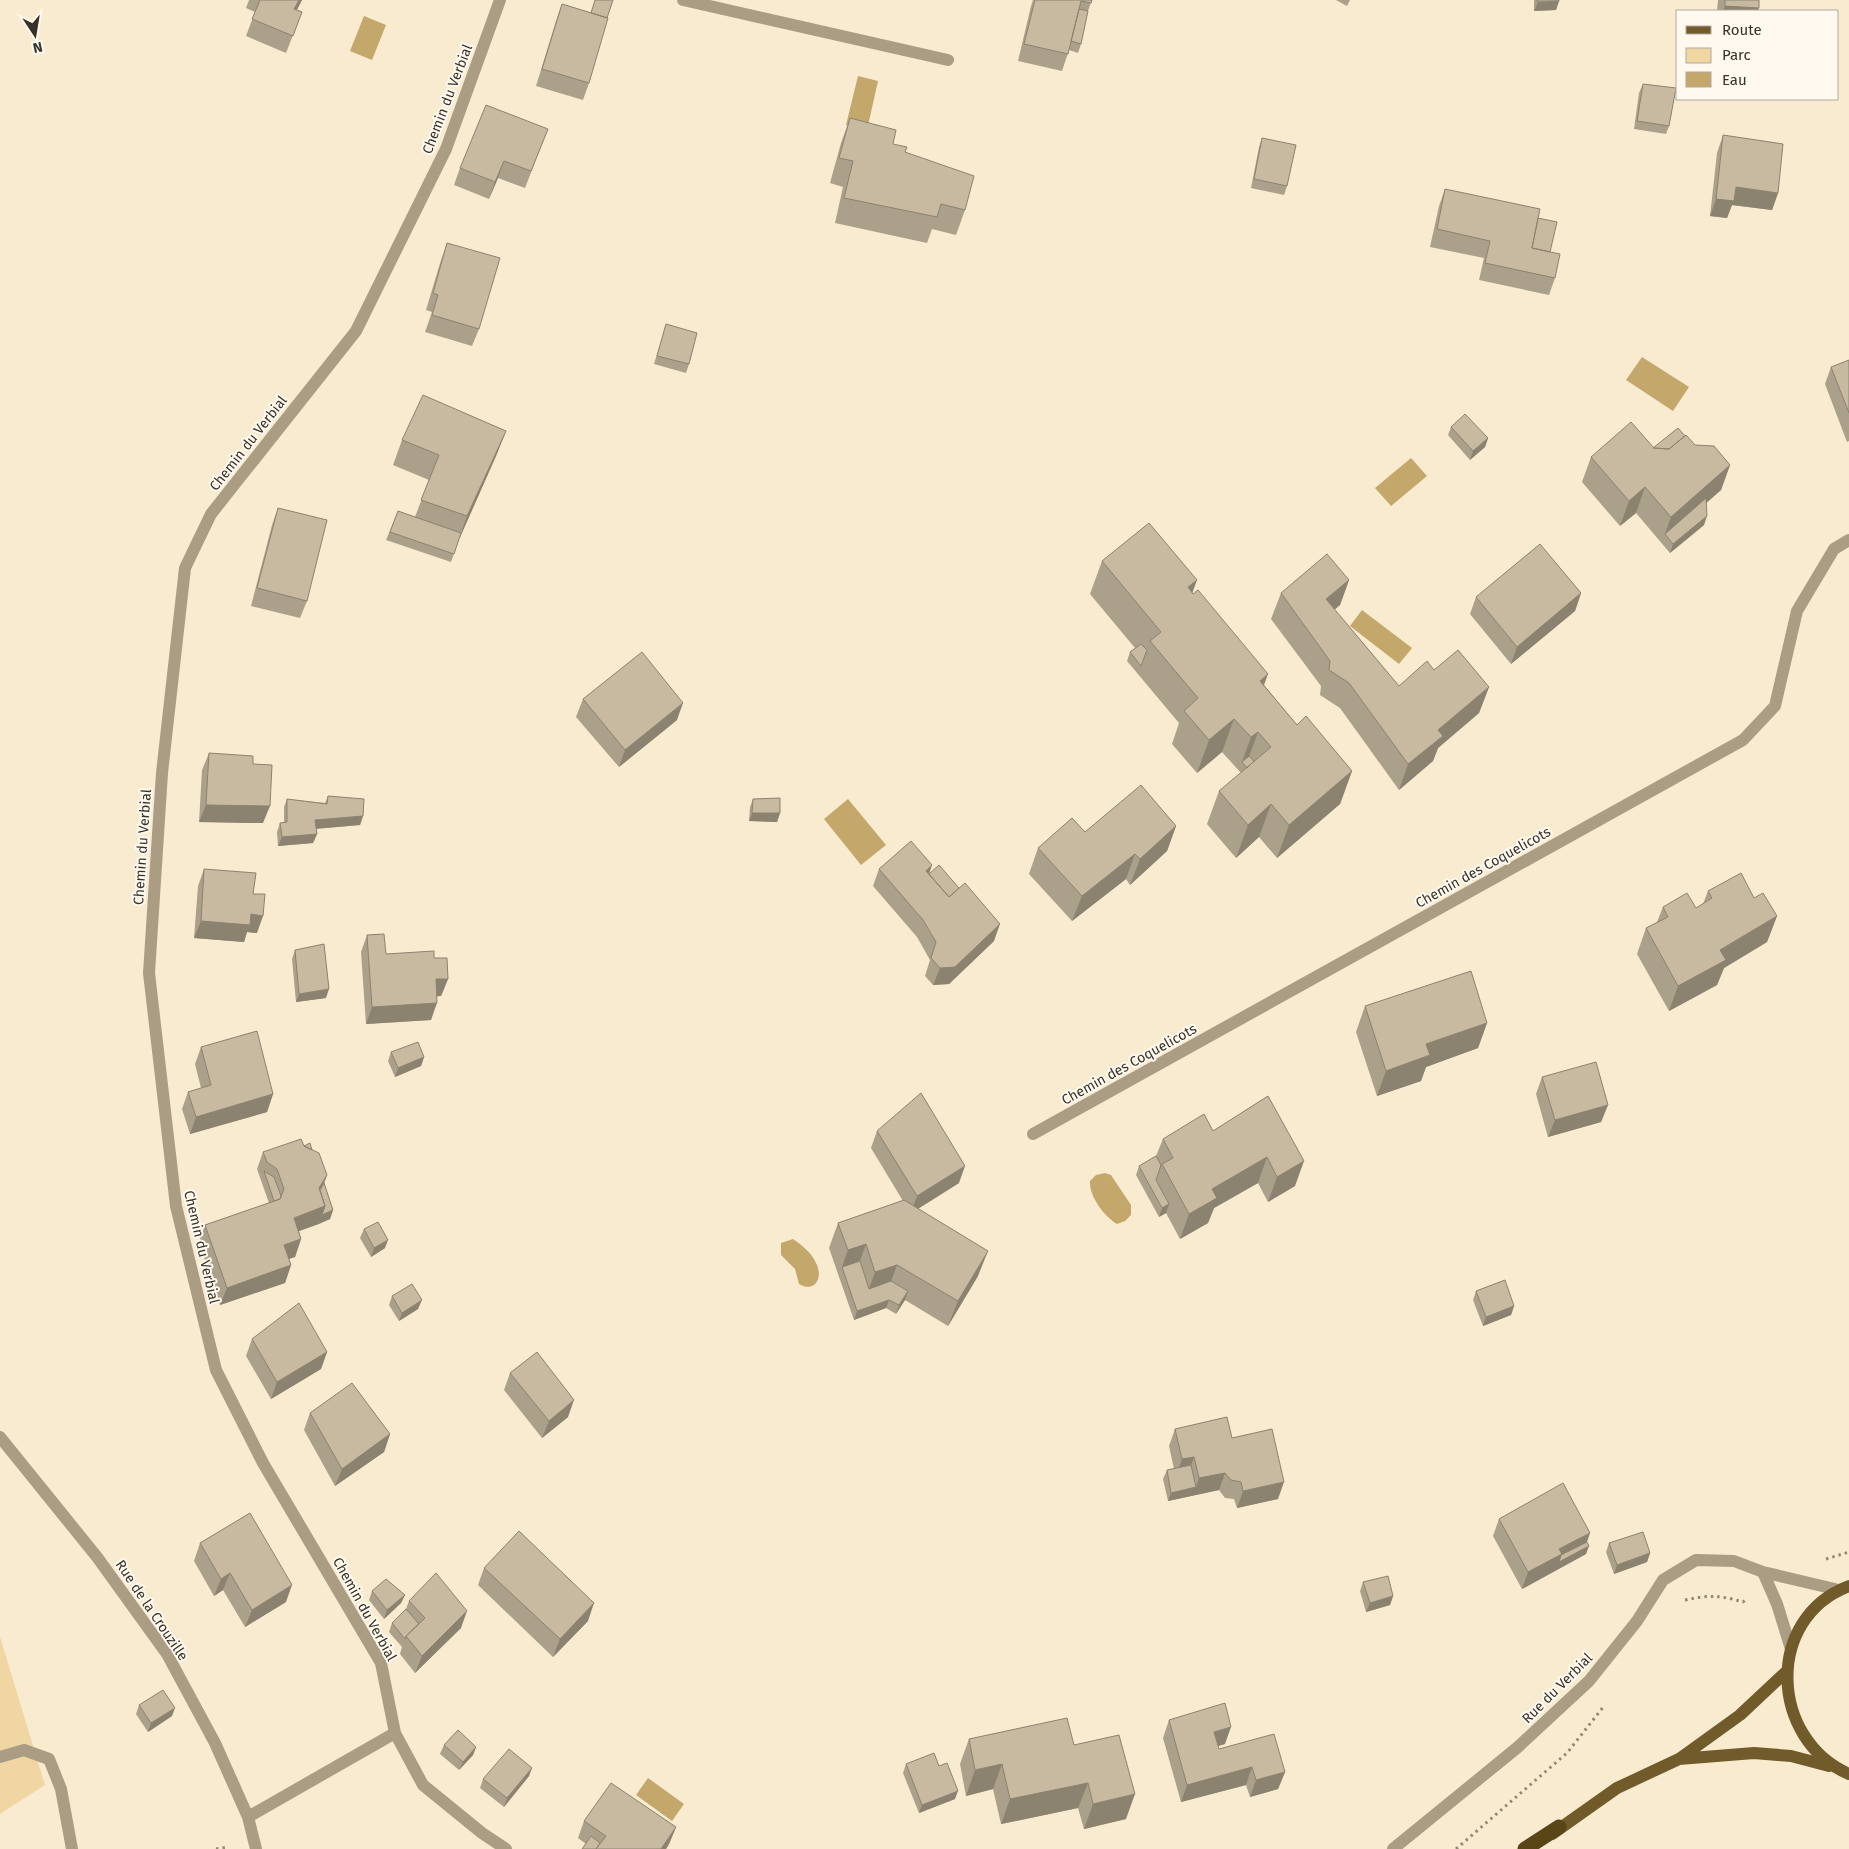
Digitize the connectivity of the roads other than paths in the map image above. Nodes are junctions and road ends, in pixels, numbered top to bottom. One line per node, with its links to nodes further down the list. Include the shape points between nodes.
1 (500, 0): 11 (street, Chemin du Verbial, via 446,149 356,331 211,514 185,568 162,774 149,973 176,1206 216,1370 262,1463 381,1663)
2 (683, 0): 3 (street)
3 (948, 60)
4 (1849, 540): 5 (street, Chemin des Coquelicots, via 1834,549 1797,611 1775,706 1743,740)
5 (1033, 1134)
6 (0, 1437): 16 (street, Rue de la Crouzille, via 98,1557 167,1654 215,1743)
7 (1763, 1572): 8 (street, Rue du Verbial); 9 (street); 21 (street, Rue du Verbial, via 1734,1561 1696,1560 1663,1580 1637,1621 1589,1681 1518,1747)
8 (1844, 1588): 9 (main road, via 1818,1605 1802,1625)
9 (1791, 1649): 10 (main road)
10 (1786, 1671): 13 (main road, via 1740,1715); 14 (main road, via 1788,1699 1797,1726 1812,1749)
11 (395, 1733): 16 (street); 20 (street, Chemin du Verbial, via 423,1785)
12 (0, 1757): 18 (street, via 24,1750 49,1758 61,1789)
13 (1679, 1759): 14 (main road, via 1754,1752 1790,1756); 17 (main road, via 1617,1788)
14 (1833, 1767): 15 (main road)
15 (1849, 1774)
16 (248, 1817): 19 (street, Rue de la Crouzille)
17 (1559, 1827): 22 (highway); 23 (main road)
18 (72, 1849)
19 (256, 1849)
20 (506, 1849)
21 (1393, 1849)
22 (1525, 1849)
23 (1535, 1849)

